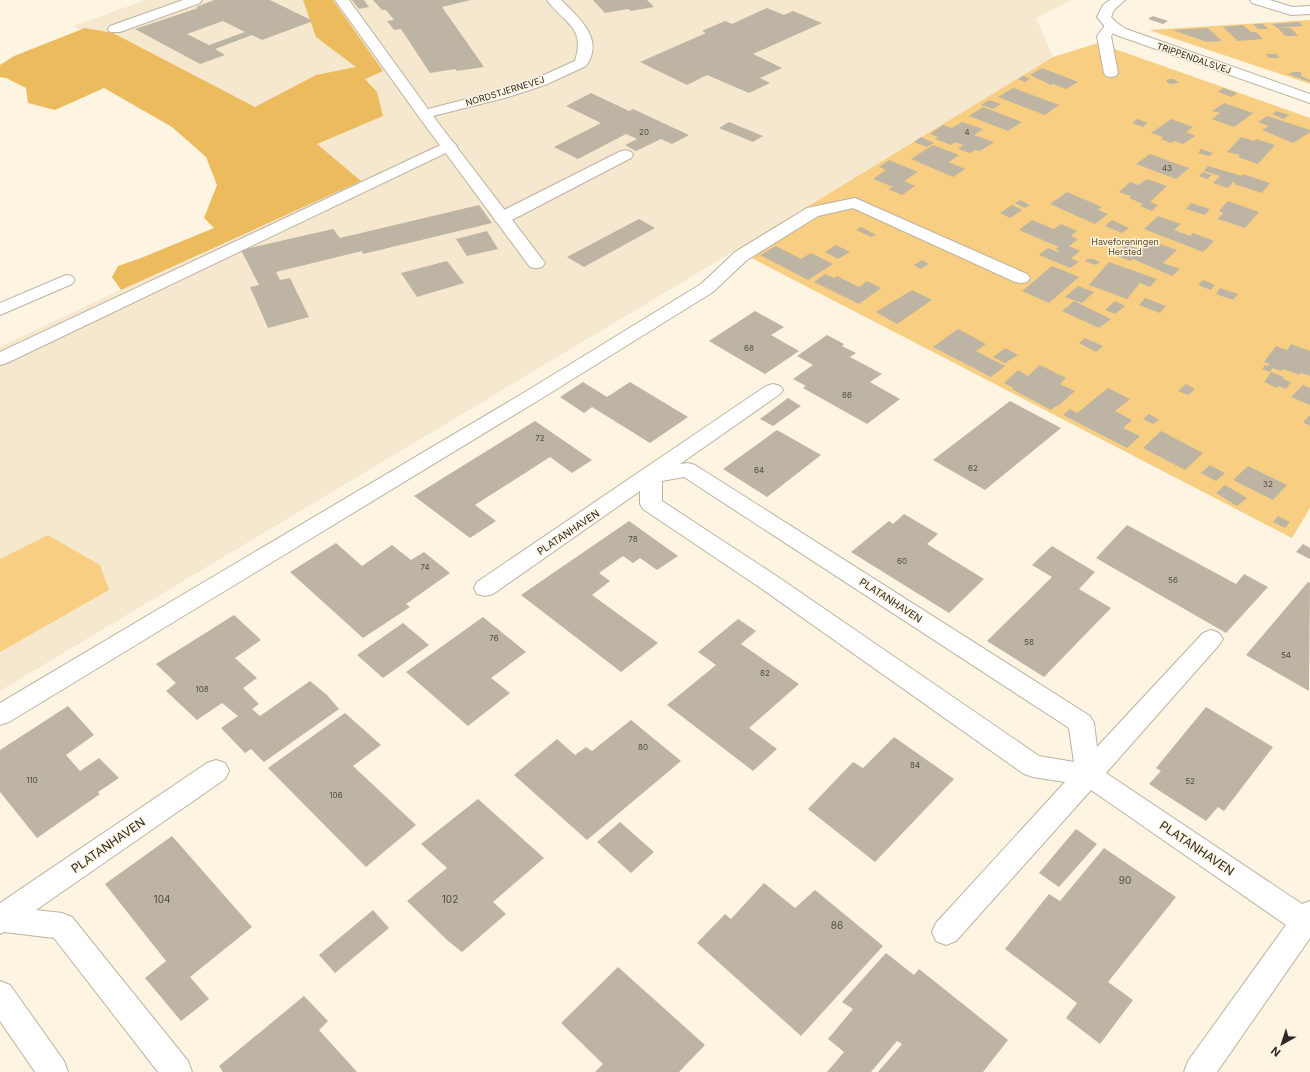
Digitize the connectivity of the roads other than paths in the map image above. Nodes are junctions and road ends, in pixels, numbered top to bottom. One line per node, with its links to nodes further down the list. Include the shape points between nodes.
1 (195, 0): 8 (street)
2 (342, 0): 11 (street)
3 (554, 0): 11 (street, NORDSTJERNEVEJ, via 581,28 586,47 581,63 540,82)
4 (1118, 0): 7 (street, via 1105,12 1104,17)
5 (1256, 0): 6 (street, via 1291,11)
6 (1310, 10)
7 (1112, 26): 9 (street, via 1104,36); 10 (street, TRIPPENDALSVEJ, via 1131,37)
8 (116, 29)
9 (1111, 73)
10 (1310, 98)
11 (424, 114): 12 (street)
12 (448, 146): 14 (street); 19 (street)
13 (625, 155): 14 (street)
14 (502, 218): 15 (street)
15 (536, 263)
16 (1022, 278): 24 (street, via 854,203 813,212 741,256 707,288)
17 (66, 280): 18 (street)
18 (0, 310)
19 (0, 360)
20 (773, 390): 21 (street, PLATANHAVEN)
21 (651, 476): 22 (street, PLATANHAVEN); 26 (street, PLATANHAVEN, via 652,504 1032,766); 26 (street, PLATANHAVEN, via 688,470 1081,723)
22 (485, 588)
23 (1211, 639): 26 (street)
24 (0, 715)
25 (216, 771): 28 (street, PLATANHAVEN)
26 (1089, 775): 27 (street, PLATANHAVEN); 29 (street)
27 (1307, 917): 33 (street, PLATANHAVEN)
28 (0, 920): 32 (street, PLATANHAVEN, via 62,926)
29 (946, 932)
30 (0, 995): 31 (street)
31 (53, 1072)
32 (177, 1072)
33 (1199, 1072)

